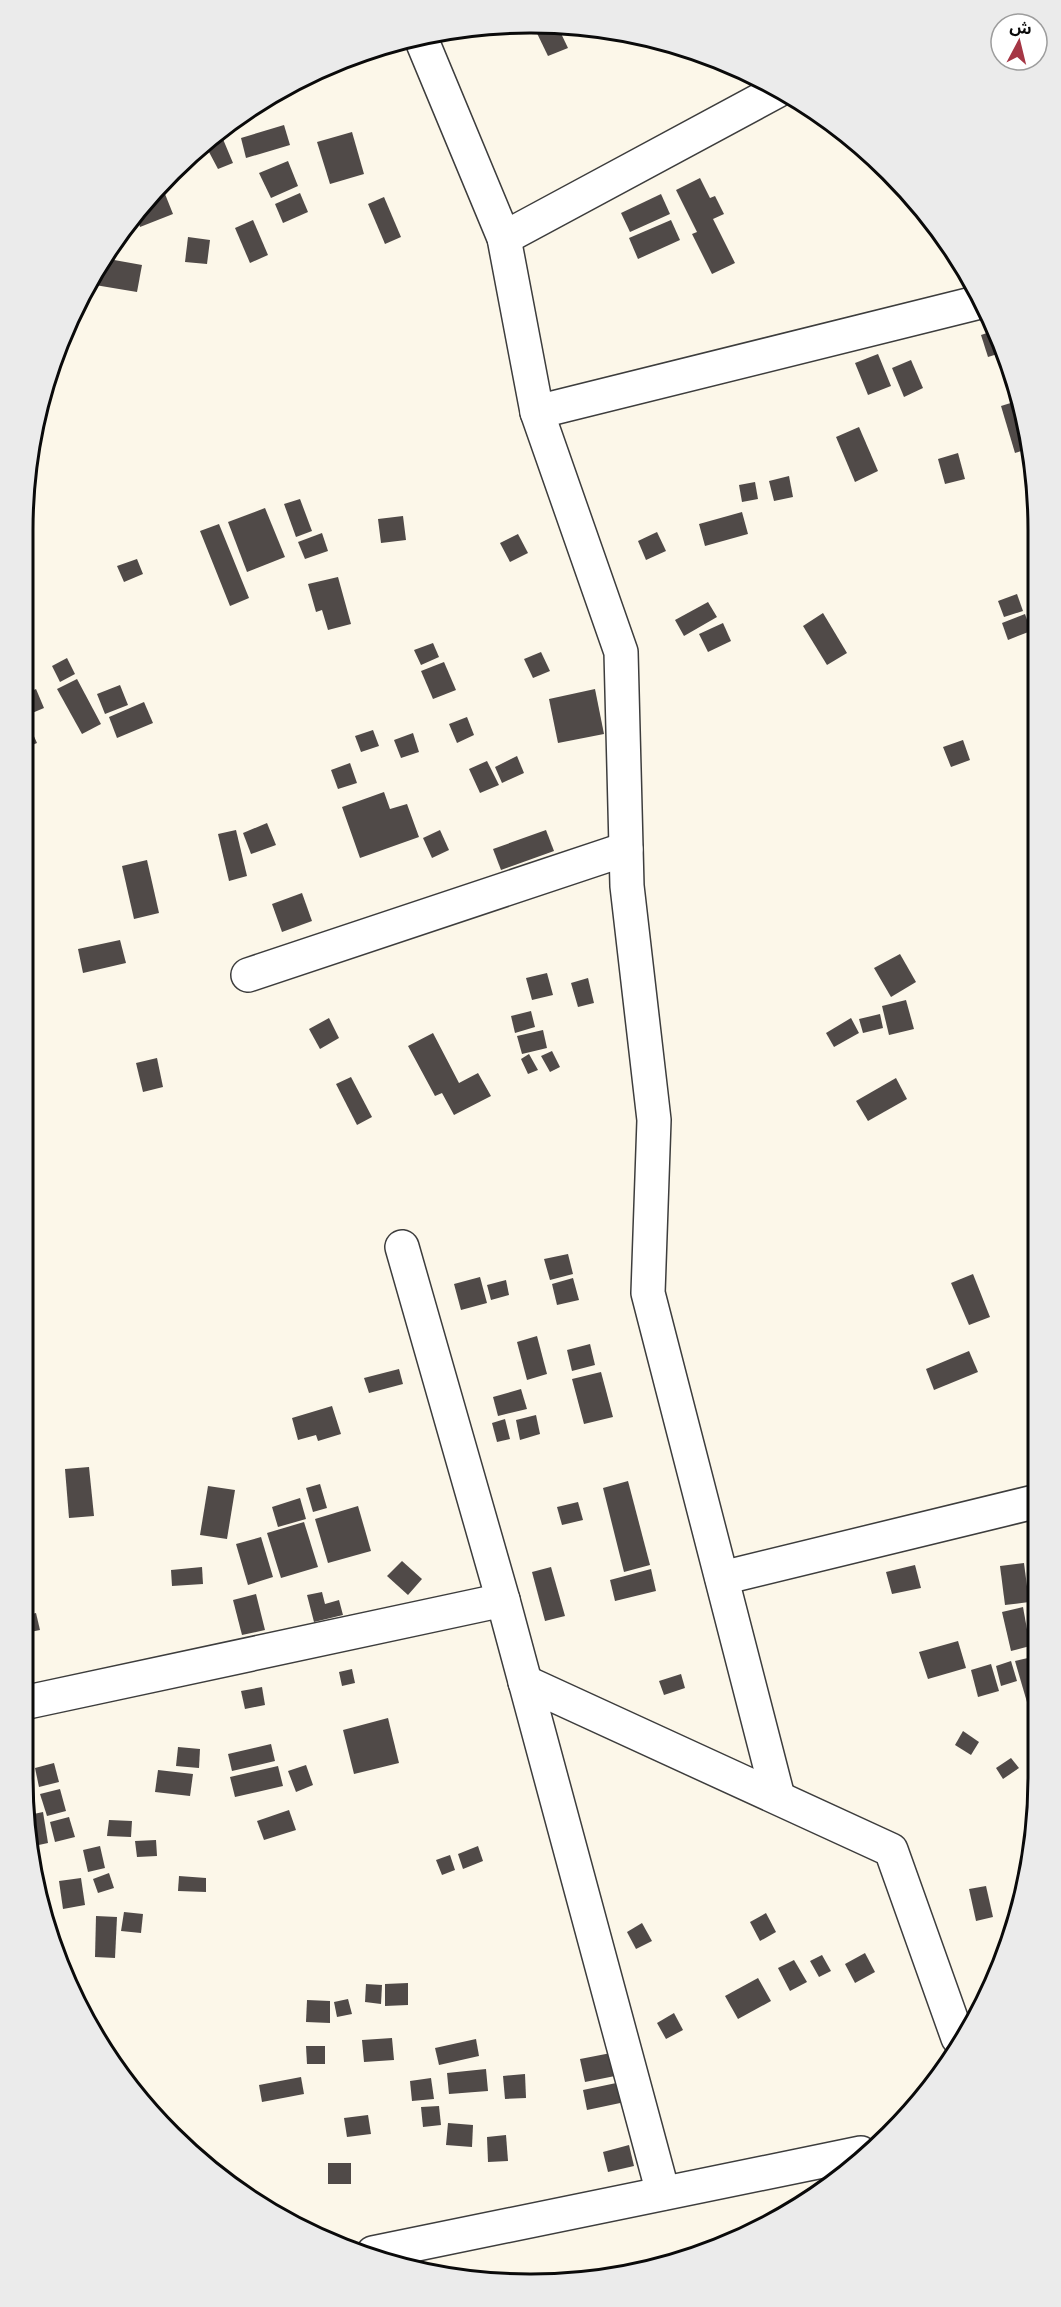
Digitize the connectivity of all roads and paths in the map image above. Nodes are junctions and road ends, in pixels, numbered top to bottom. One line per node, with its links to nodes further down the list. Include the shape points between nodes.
1 (424, 45): 3 (street)
2 (770, 95): 3 (street)
3 (504, 238): 5 (street)
4 (973, 304): 5 (street)
5 (537, 412): 6 (street, via 621,652)
6 (626, 849): 7 (street); 10 (street, via 654,1120 648,1293)
7 (248, 975)
8 (402, 1248): 11 (street)
9 (1028, 1503): 10 (street)
10 (722, 1578): 14 (street)
11 (503, 1600): 12 (street); 13 (street)
12 (525, 1682): 14 (street); 17 (street)
13 (33, 1701)
14 (778, 1797): 15 (street, via 891,1850)
15 (956, 2033)
16 (855, 2154): 17 (street)
17 (663, 2193): 18 (street)
18 (382, 2251)

